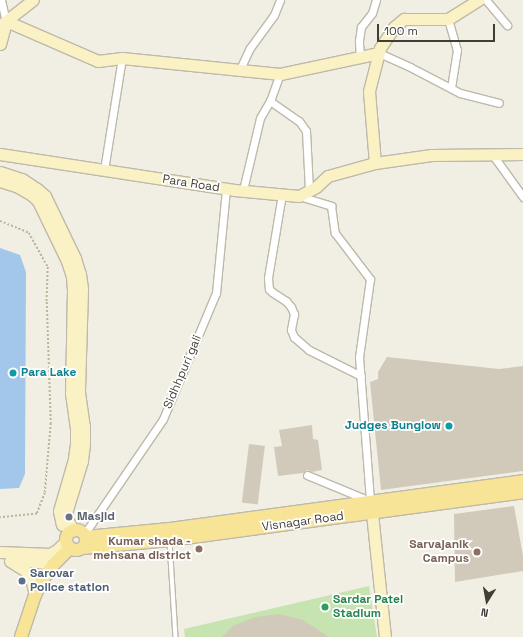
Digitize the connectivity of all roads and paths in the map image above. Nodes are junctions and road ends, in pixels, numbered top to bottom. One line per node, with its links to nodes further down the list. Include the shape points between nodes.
1 (2, 0): 8 (street)
2 (33, 0): 8 (street)
3 (280, 0): 14 (street, via 274,15 250,48)
4 (376, 0): 12 (street, via 372,13 361,27)
5 (478, 0): 7 (street)
6 (486, 0): 9 (street)
7 (448, 19): 11 (street, via 404,19 394,27); 16 (street, via 457,50)
8 (3, 23): 10 (street); 13 (street, via 98,61)
9 (507, 26)
10 (0, 44)
11 (379, 53): 12 (street); 16 (street); 22 (street, via 369,91)
12 (360, 57): 15 (street)
13 (122, 58): 14 (street); 23 (street)
14 (240, 69): 15 (street)
15 (280, 74): 17 (street)
16 (451, 88): 18 (street, via 460,93)
17 (270, 101): 27 (street, via 260,118); 29 (street, via 299,121 306,131)
18 (499, 103)
19 (492, 154): 20 (street); 22 (street, via 431,156); 30 (street)
20 (523, 154)
21 (1, 155): 23 (street, Para Road)
22 (375, 163): 29 (street, via 328,176)
23 (104, 170): 26 (street, Para Road)
24 (0, 172): 39 (street, via 22,179 45,196 80,274 82,289 79,392 84,444 82,460 66,513)
25 (0, 181): 39 (street, via 18,187 38,201 72,276 71,393 76,444 59,511 60,520)
26 (226, 189): 27 (street, Para Road); 39 (street, Sidhhpuri gali, via 216,293 163,419)
27 (243, 190): 28 (street, Para Road)
28 (282, 194): 29 (street, Para Road); 32 (street, via 268,278 269,289 286,300 291,307 294,314 291,330 294,337 309,350)
29 (304, 194): 32 (street, via 331,206 335,233 370,279 359,357)
30 (523, 197)
31 (0, 221): 37 (path, via 29,233 48,267 51,423 45,493 37,514)
32 (361, 376): 36 (street)
33 (307, 475): 36 (street)
34 (523, 481): 36 (main road, Visnagar Road)
35 (523, 492): 36 (main road, Visnagar Road)
36 (371, 507): 38 (main road, Visnagar Road); 45 (street)
37 (0, 518)
38 (170, 534): 39 (main road, Visnagar Road); 44 (lane)
39 (76, 539): 40 (street, via 50,554); 41 (main road)
40 (1, 556): 41 (street); 42 (street, via 26,570)
41 (54, 564): 42 (main road)
42 (35, 595): 43 (main road)
43 (21, 637)
44 (176, 637)
45 (385, 637)

